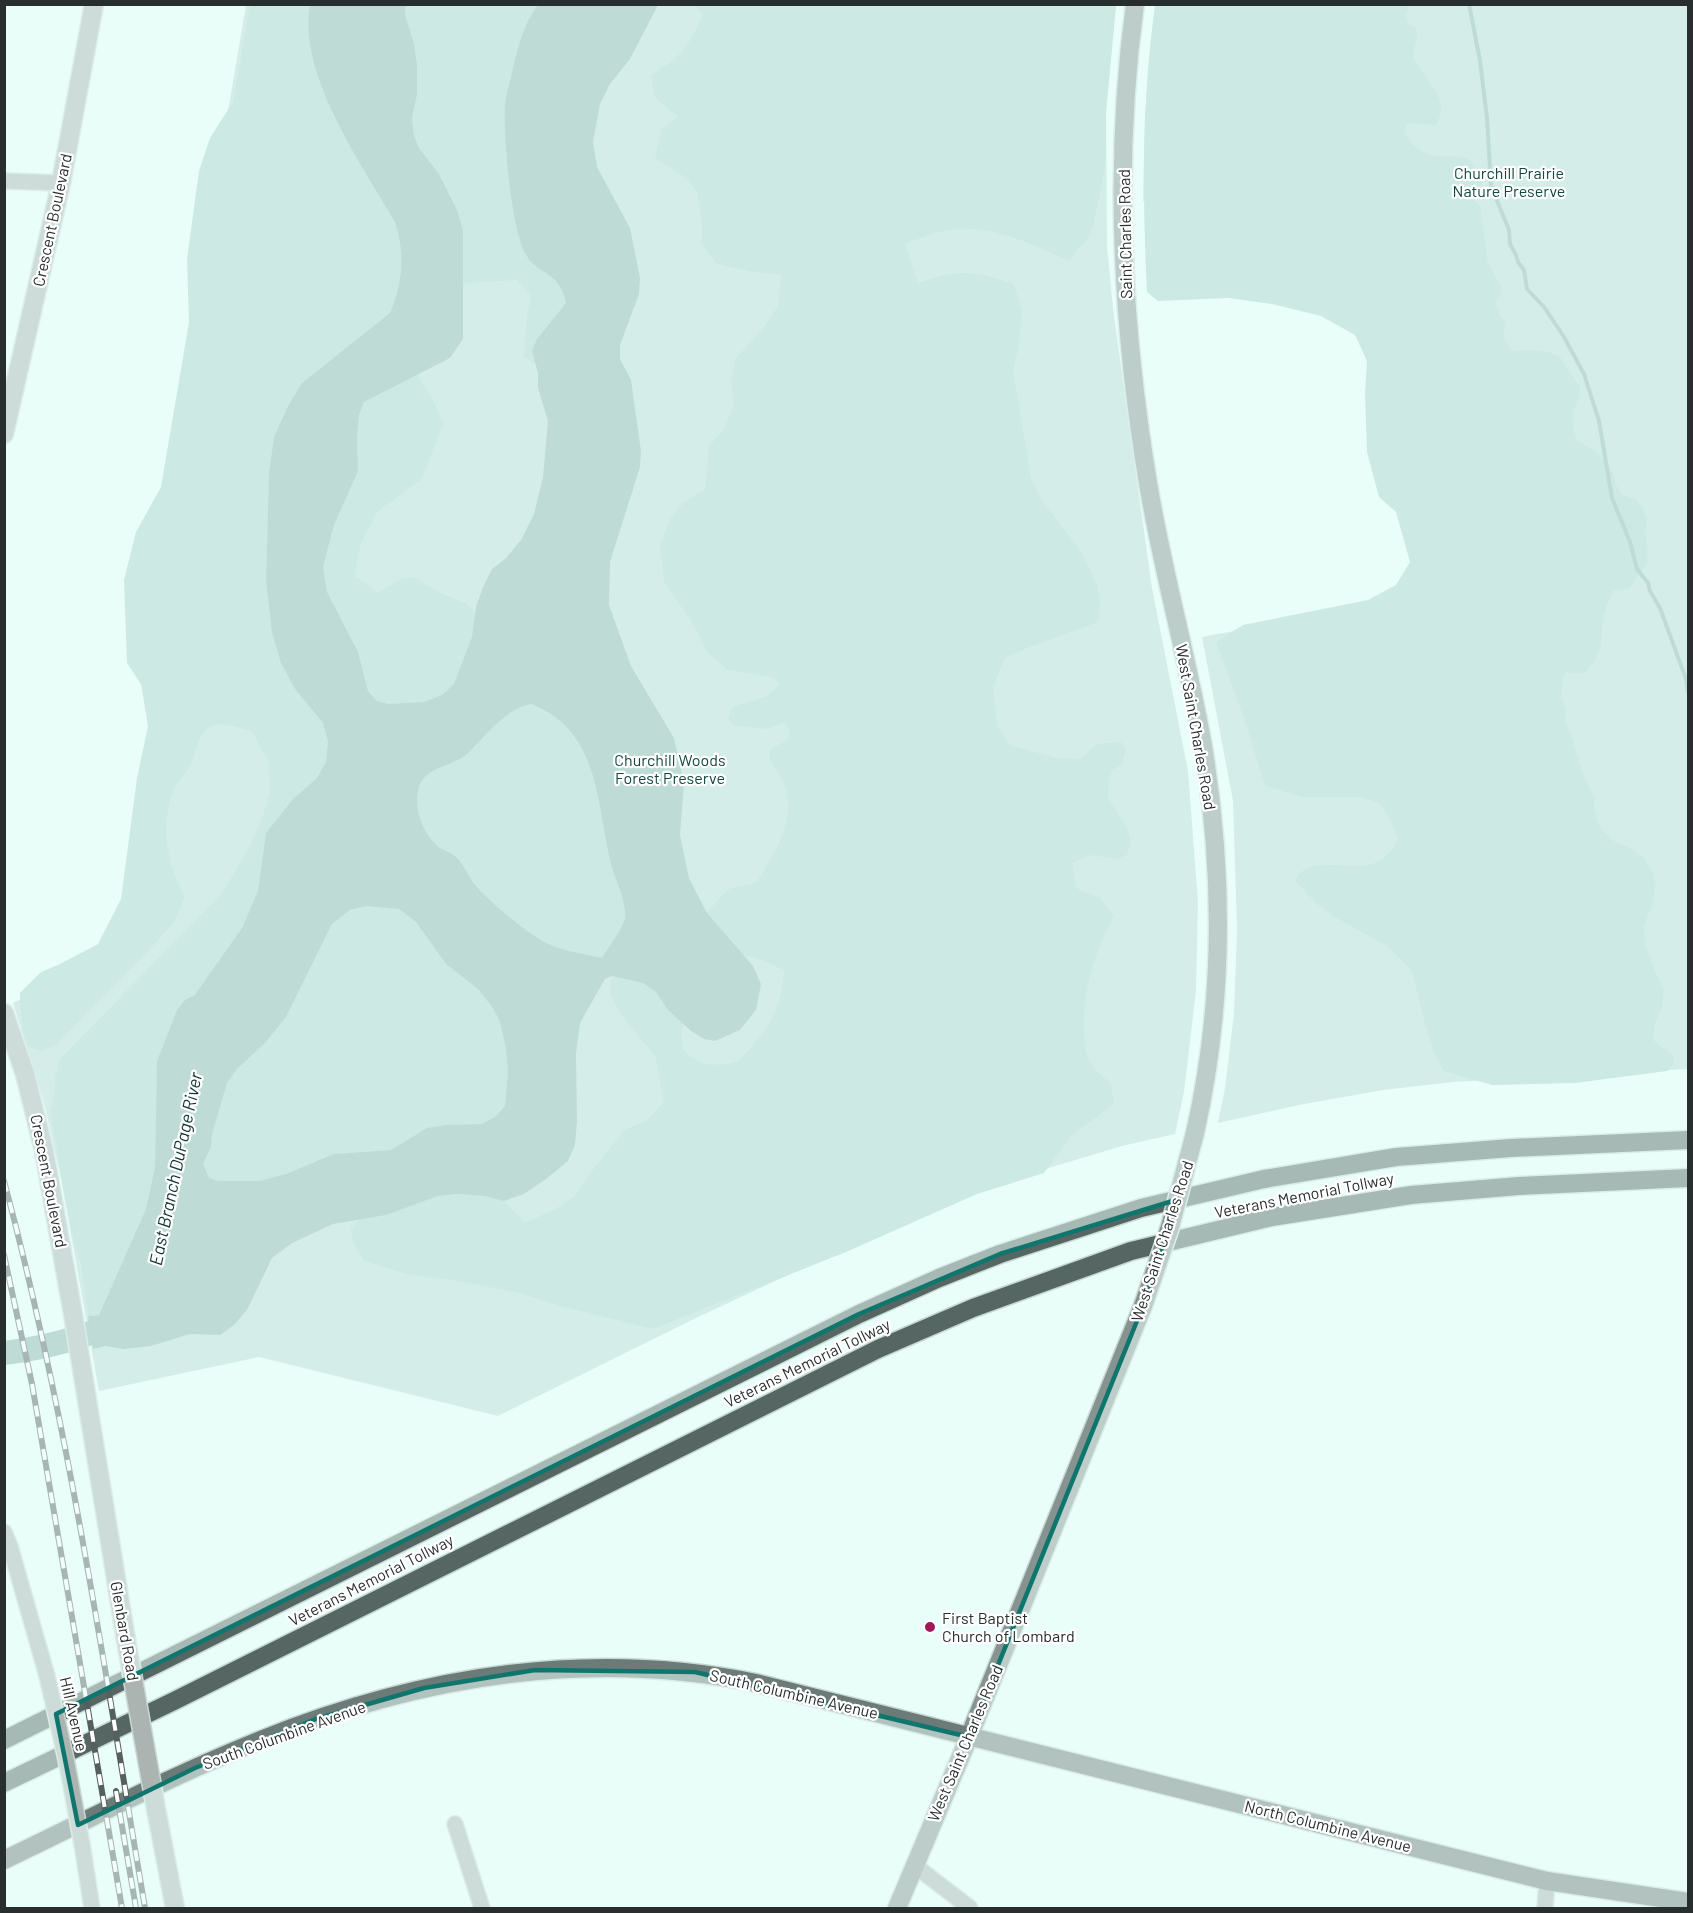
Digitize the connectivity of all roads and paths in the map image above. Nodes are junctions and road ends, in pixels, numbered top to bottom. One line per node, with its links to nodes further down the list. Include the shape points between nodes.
1 (94, 4): 4 (street, Crescent Boulevard)
2 (1135, 4): 6 (main road, Saint Charles Road, via 1126,96 1123,214 1128,322)
3 (4, 182): 4 (street)
4 (61, 183): 5 (street, Crescent Boulevard)
5 (4, 434)
6 (1145, 464): 12 (main road, West Saint Charles Road, bridge, via 1200,734 1214,832 1216,986 1210,1042 1195,1133 1176,1209 1143,1306)
7 (4, 1012): 10 (street, Crescent Boulevard, via 25,1074 44,1151)
8 (1689, 1140): 13 (highway, Veterans Memorial Tollway, via 1396,1157 1264,1179 1141,1208 1000,1254 859,1314)
9 (1689, 1178): 14 (highway, Veterans Memorial Tollway, via 1411,1195 1272,1217 1131,1251 973,1308 878,1349)
10 (79, 1353): 21 (street, Glenbard Road, bridge)
11 (4, 1532): 20 (street, Hill Avenue, bridge, via 47,1676)
12 (969, 1737): 16 (main road, South Columbine Avenue, via 756,1683 695,1672 585,1667 525,1671 424,1688 306,1723 195,1768); 17 (main road, West Saint Charles Road); 18 (main road, North Columbine Avenue)
13 (4, 1740)
14 (4, 1783)
15 (455, 1824): 22 (street)
16 (4, 1860)
17 (914, 1865): 23 (main road, West Saint Charles Road); 24 (street)
18 (1546, 1881): 19 (main road, North Columbine Avenue); 25 (street)
19 (1689, 1902)
20 (92, 1908)
21 (175, 1908)
22 (482, 1908)
23 (897, 1908)
24 (970, 1908)
25 (1545, 1908)

